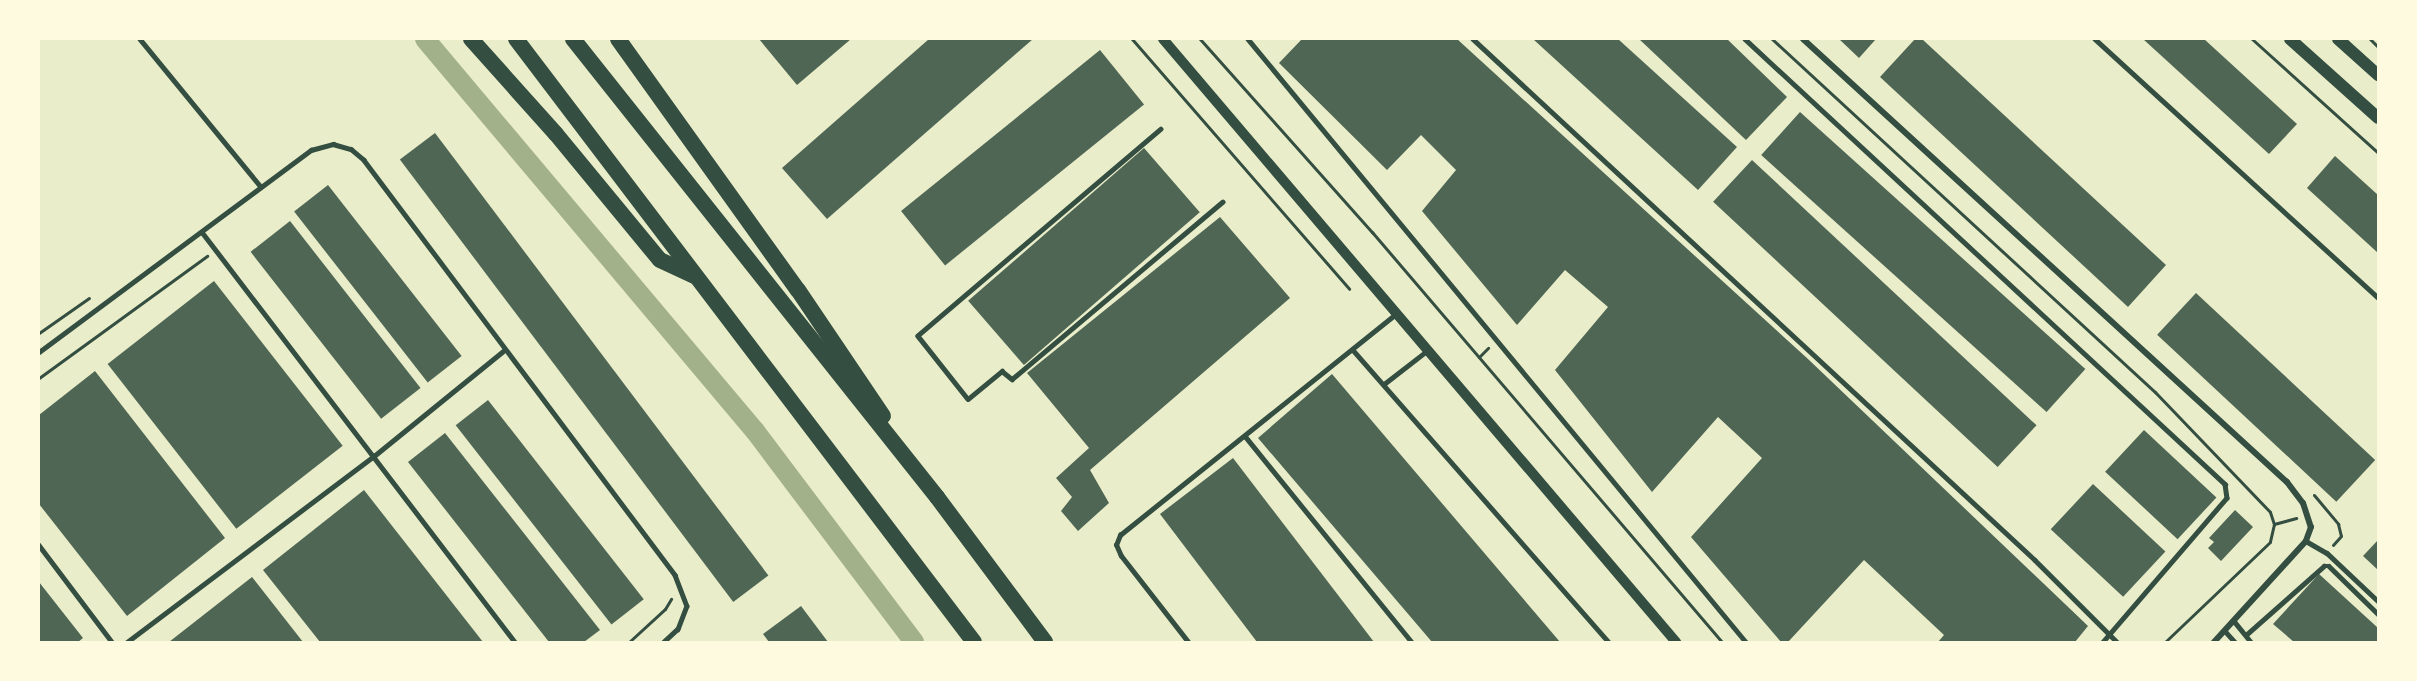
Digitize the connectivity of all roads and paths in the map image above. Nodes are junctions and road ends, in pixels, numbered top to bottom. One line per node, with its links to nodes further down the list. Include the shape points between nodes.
1 (140, 39): 23 (lane)
2 (471, 39): 27 (highway, via 660,260)
3 (516, 39): 27 (highway)
4 (573, 39): 43 (highway)
5 (618, 39): 43 (highway, via 798,290)
6 (1132, 39): 28 (path)
7 (1163, 39): 31 (street)
8 (1200, 39): 38 (path)
9 (1248, 39): 67 (lane)
10 (1473, 39): 53 (lane)
11 (1745, 39): 53 (lane, via 2225,484 2227,498)
12 (1803, 39): 44 (street, via 2287,482)
13 (2095, 39): 30 (lane)
14 (2252, 39): 22 (path)
15 (2290, 39): 20 (main road)
16 (2338, 39): 19 (main road)
17 (2370, 39): 18 (path)
18 (2378, 47)
19 (2378, 75)
20 (2378, 118)
21 (1161, 129): 24 (lane, via 918,336 969,399 1002,371 1012,379)
22 (2378, 153)
23 (261, 187): 25 (lane); 36 (lane, via 324,144 340,145 364,160)
24 (1222, 202)
25 (202, 232): 26 (lane); 37 (lane)
26 (215, 250): 39 (path); 42 (lane)
27 (698, 278): 60 (highway)
28 (1349, 289)
29 (96, 293): 32 (path)
30 (2378, 297)
31 (1396, 314): 34 (lane); 35 (street)
32 (39, 333)
33 (1492, 345): 38 (path)
34 (1353, 350): 40 (lane); 41 (lane)
35 (1428, 350): 40 (lane); 65 (street)
36 (504, 351): 42 (lane); 48 (lane, via 675,575)
37 (39, 352)
38 (1479, 357): 66 (path)
39 (39, 378)
40 (1384, 384): 64 (lane)
41 (1245, 436): 62 (lane, via 1120,535 1116,545); 63 (lane)
42 (374, 456): 56 (lane); 57 (lane)
43 (937, 497): 61 (highway)
44 (2308, 515): 45 (path); 46 (street, via 2311,527)
45 (2274, 524)
46 (2306, 541): 49 (lane, via 2327,553); 51 (street)
47 (39, 545): 55 (lane)
48 (684, 594): 58 (path, via 671,599); 59 (lane, via 687,606 678,630)
49 (2378, 601)
50 (2378, 614): 54 (lane, via 2329,566 2324,566)
51 (2234, 621): 52 (street); 54 (lane)
52 (2225, 631): 70 (street); 71 (lane)
53 (2110, 634): 68 (lane); 69 (lane)
54 (2246, 635): 72 (lane)
55 (112, 642)
56 (127, 642)
57 (515, 642)
58 (629, 642)
59 (664, 642)
60 (974, 642)
61 (1045, 642)
62 (1188, 642)
63 (1412, 642)
64 (1609, 642)
65 (1676, 642)
66 (1722, 642)
67 (1746, 642)
68 (2103, 642)
69 (2117, 642)
70 (2214, 642)
71 (2235, 642)
72 (2252, 642)

